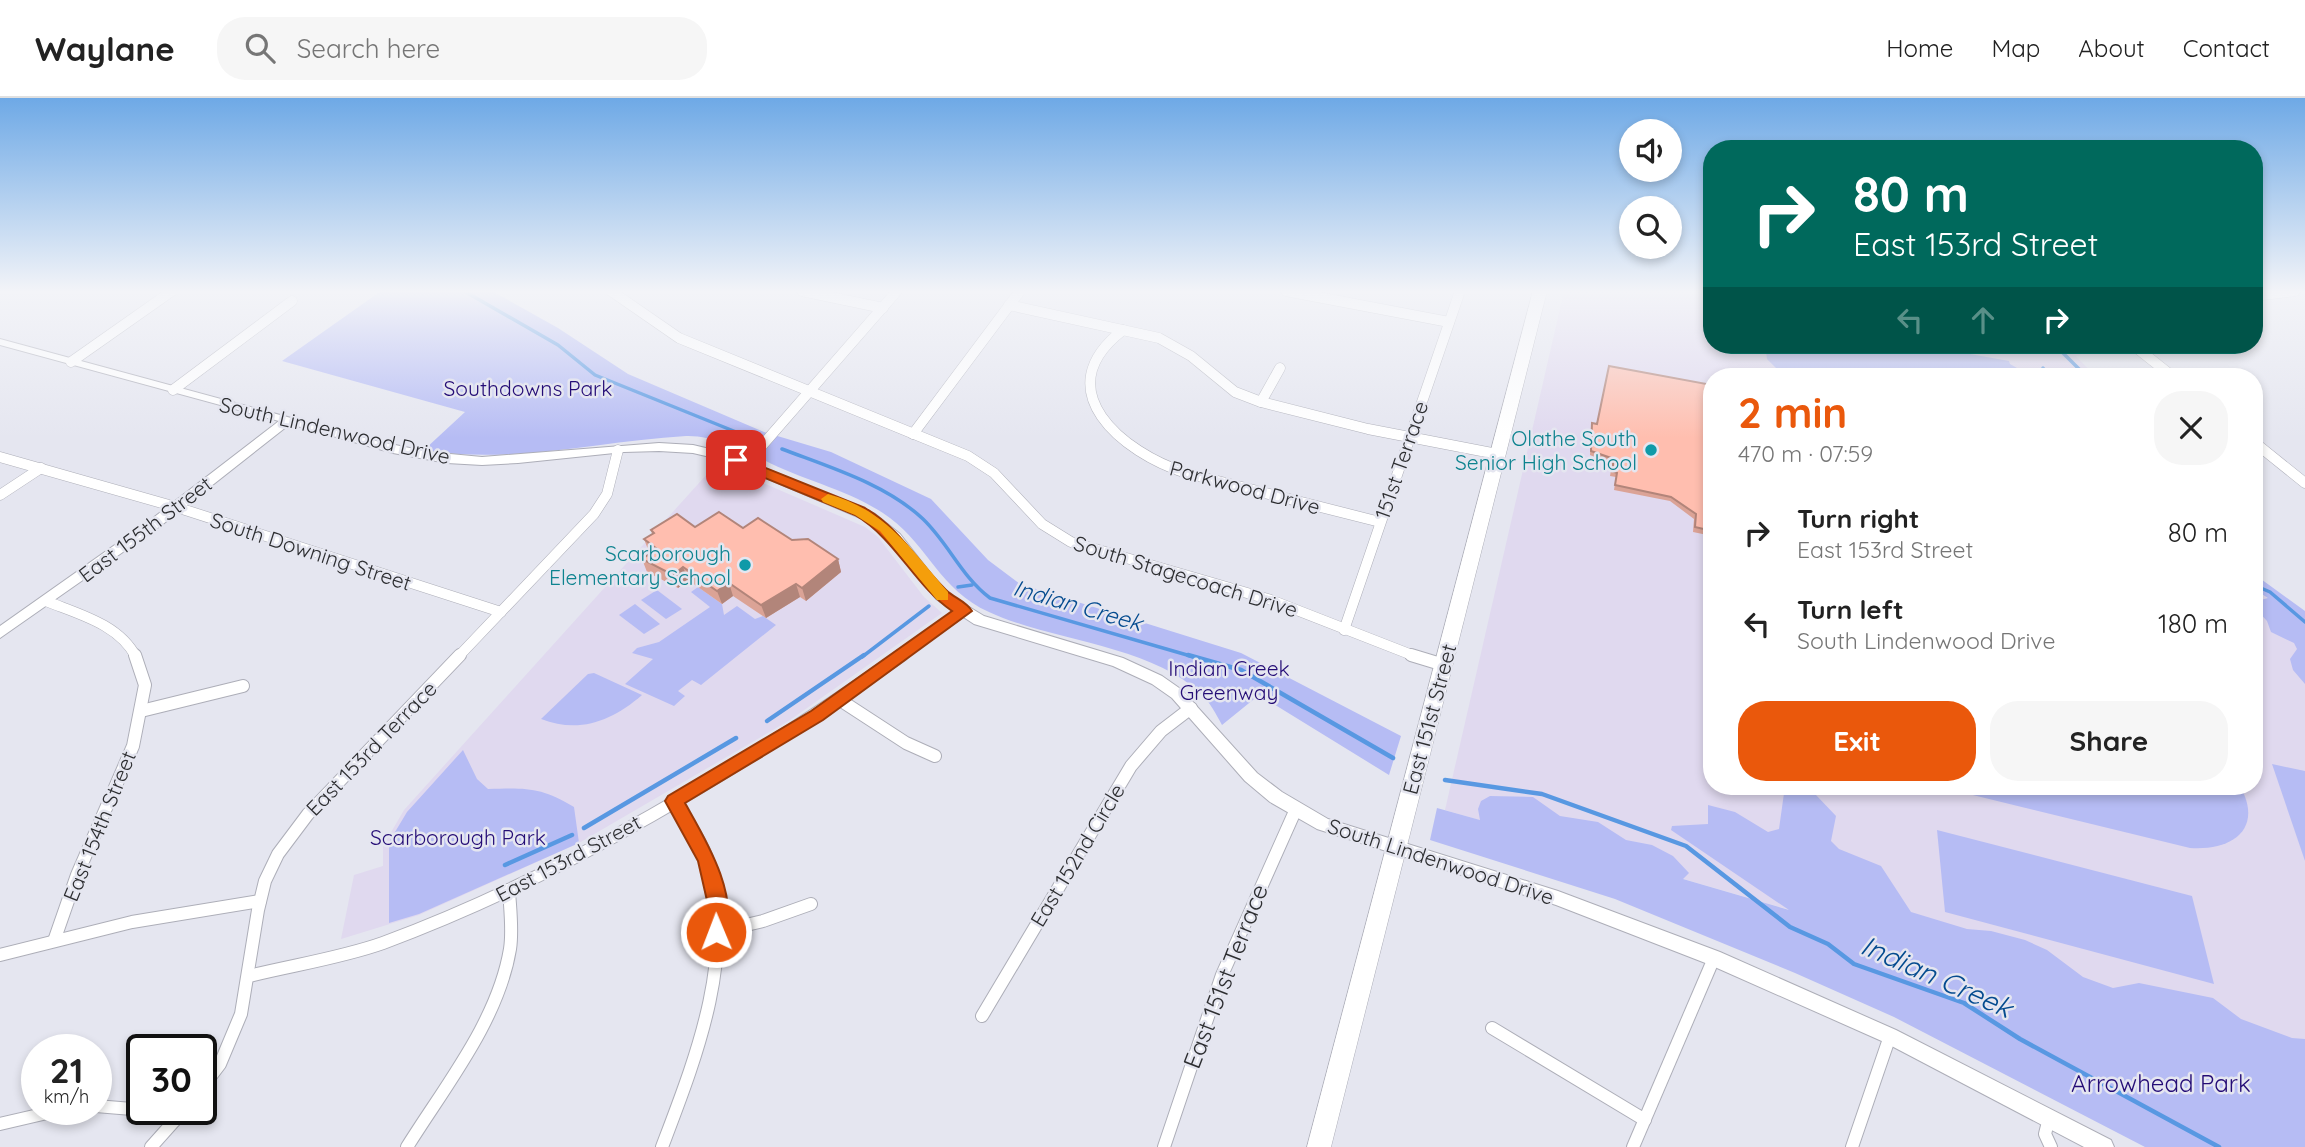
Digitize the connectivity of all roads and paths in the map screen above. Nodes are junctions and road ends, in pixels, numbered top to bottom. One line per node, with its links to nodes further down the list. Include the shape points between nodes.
1 (102, 340): 12 (street)
2 (240, 340): 15 (street)
3 (684, 340): 16 (street, South Stagecoach Drive)
4 (855, 340): 16 (street)
5 (983, 340): 19 (street)
6 (1111, 340): 30 (street, Parkwood Drive, via 1095,365 1088,394 1097,413 1139,452 1180,471)
7 (1159, 340): 17 (street, via 1173,344 1228,388)
8 (1442, 340): 20 (street, 151st Terrace)
9 (1527, 340): 23 (main road, East 151st Street)
10 (0, 342): 12 (street, South Lindenwood Drive)
11 (2144, 354): 14 (street)
12 (71, 362): 15 (street, South Lindenwood Drive)
13 (1280, 368): 17 (street)
14 (2162, 368)
15 (173, 390): 18 (street, South Lindenwood Drive)
16 (809, 393): 19 (street, South Stagecoach Drive); 25 (street)
17 (1261, 402): 20 (street)
18 (288, 420): 22 (street, South Lindenwood Drive, via 447,459 512,460); 29 (street, East 155th Street)
19 (913, 434): 34 (street, South Stagecoach Drive, via 983,465 1041,524 1071,542 1271,600)
20 (1408, 438): 23 (street); 30 (street, 151st Terrace)
21 (2263, 449): 27 (street)
22 (618, 450): 25 (street, South Lindenwood Drive, via 677,446 703,449); 33 (street, East 153rd Terrace, via 607,494 594,514)
23 (1497, 454): 36 (main road, East 151st Street)
24 (0, 457): 26 (street, South Downing Street)
25 (746, 464): 32 (street, South Lindenwood Drive, via 878,523 895,537 941,596)
26 (41, 468): 28 (street); 29 (street, South Downing Street)
27 (2305, 484)
28 (0, 495)
29 (176, 507): 31 (street, East 155th Street); 33 (street, South Downing Street)
30 (1380, 522): 34 (street, 151st Terrace)
31 (46, 601): 35 (street, East 155th Street); 40 (street, East 154th Street, via 128,641 145,685)
32 (964, 611): 38 (street, East 153rd Street); 39 (street, South Lindenwood Drive, via 991,625 1136,669)
33 (501, 612): 46 (street, East 153rd Terrace, via 294,830 273,863)
34 (1344, 630): 36 (street, South Stagecoach Drive)
35 (0, 633)
36 (1444, 665): 44 (main road, East 151st Street)
37 (243, 686): 40 (street)
38 (840, 700): 41 (street, via 906,743); 42 (street, East 153rd Street)
39 (1191, 708): 43 (street, South Lindenwood Drive, via 1251,777); 53 (street, East 152nd Circle, via 1161,731 1131,766)
40 (141, 711): 49 (street, East 154th Street, via 133,746 77,875)
41 (935, 756)
42 (674, 801): 45 (street, East 153rd Street); 48 (street, via 707,860 717,905)
43 (1296, 809): 44 (street, South Lindenwood Drive, via 1323,824); 66 (street, East 151st Terrace, via 1202,1026)
44 (1395, 848): 51 (street, South Lindenwood Drive, via 1558,898); 67 (main road, East 151st Street)
45 (509, 890): 52 (street, East 153rd Street, via 380,944); 64 (street, via 510,947 505,969 489,1007)
46 (260, 901): 49 (street, via 132,922); 52 (street, East 153rd Terrace)
47 (811, 904): 48 (street)
48 (716, 932): 65 (street, via 700,1032)
49 (54, 942): 50 (street)
50 (0, 955)
51 (1714, 958): 55 (street, South Lindenwood Drive); 59 (street)
52 (249, 976): 56 (street, East 153rd Terrace, via 243,1017)
53 (982, 1016)
54 (1492, 1028): 59 (street)
55 (1890, 1036): 57 (street, South Lindenwood Drive); 69 (street)
56 (217, 1065)
57 (2049, 1118): 62 (street, South Lindenwood Drive); 70 (street, via 2045,1134)
58 (21, 1119): 60 (street)
59 (1645, 1120): 68 (street)
60 (0, 1124)
61 (170, 1125): 63 (street)
62 (2079, 1141): 71 (street, South Lindenwood Drive)
63 (151, 1147)
64 (407, 1147)
65 (662, 1147)
66 (1164, 1147)
67 (1319, 1147)
68 (1633, 1147)
69 (1852, 1147)
70 (2050, 1147)
71 (2104, 1147)

